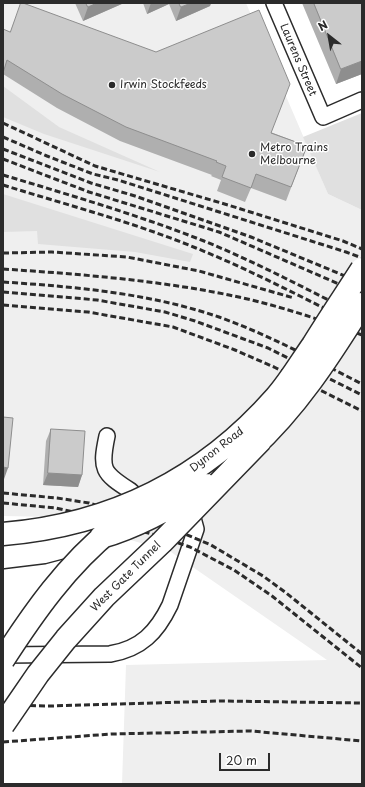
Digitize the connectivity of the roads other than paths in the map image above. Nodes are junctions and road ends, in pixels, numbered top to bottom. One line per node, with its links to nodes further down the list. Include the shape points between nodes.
1 (274, 3): 2 (street, Laurens Street, via 323,117)
2 (362, 100)
3 (362, 269): 7 (main road, Dynon Road, bridge, via 277,396 223,447)
4 (362, 304): 6 (main road, Dynon Road, bridge, via 329,357 296,402)
5 (107, 436): 8 (street, via 103,455 106,472)
6 (261, 440): 11 (main road, Dynon Road, bridge, via 225,471 173,506 119,532); 15 (main road, West Gate Tunnel, bridge, via 104,598 43,668)
7 (170, 485): 10 (main road, Dynon Road, bridge, via 139,501 100,515 42,529); 11 (main road, bridge)
8 (131, 491)
9 (193, 518): 13 (street, via 196,529 170,605 146,639 122,652 110,654)
10 (3, 534)
11 (101, 537): 12 (main road, Dynon Road, via 44,552); 14 (main road, bridge, via 56,584)
12 (3, 557)
13 (3, 655)
14 (3, 660)
15 (3, 725)

